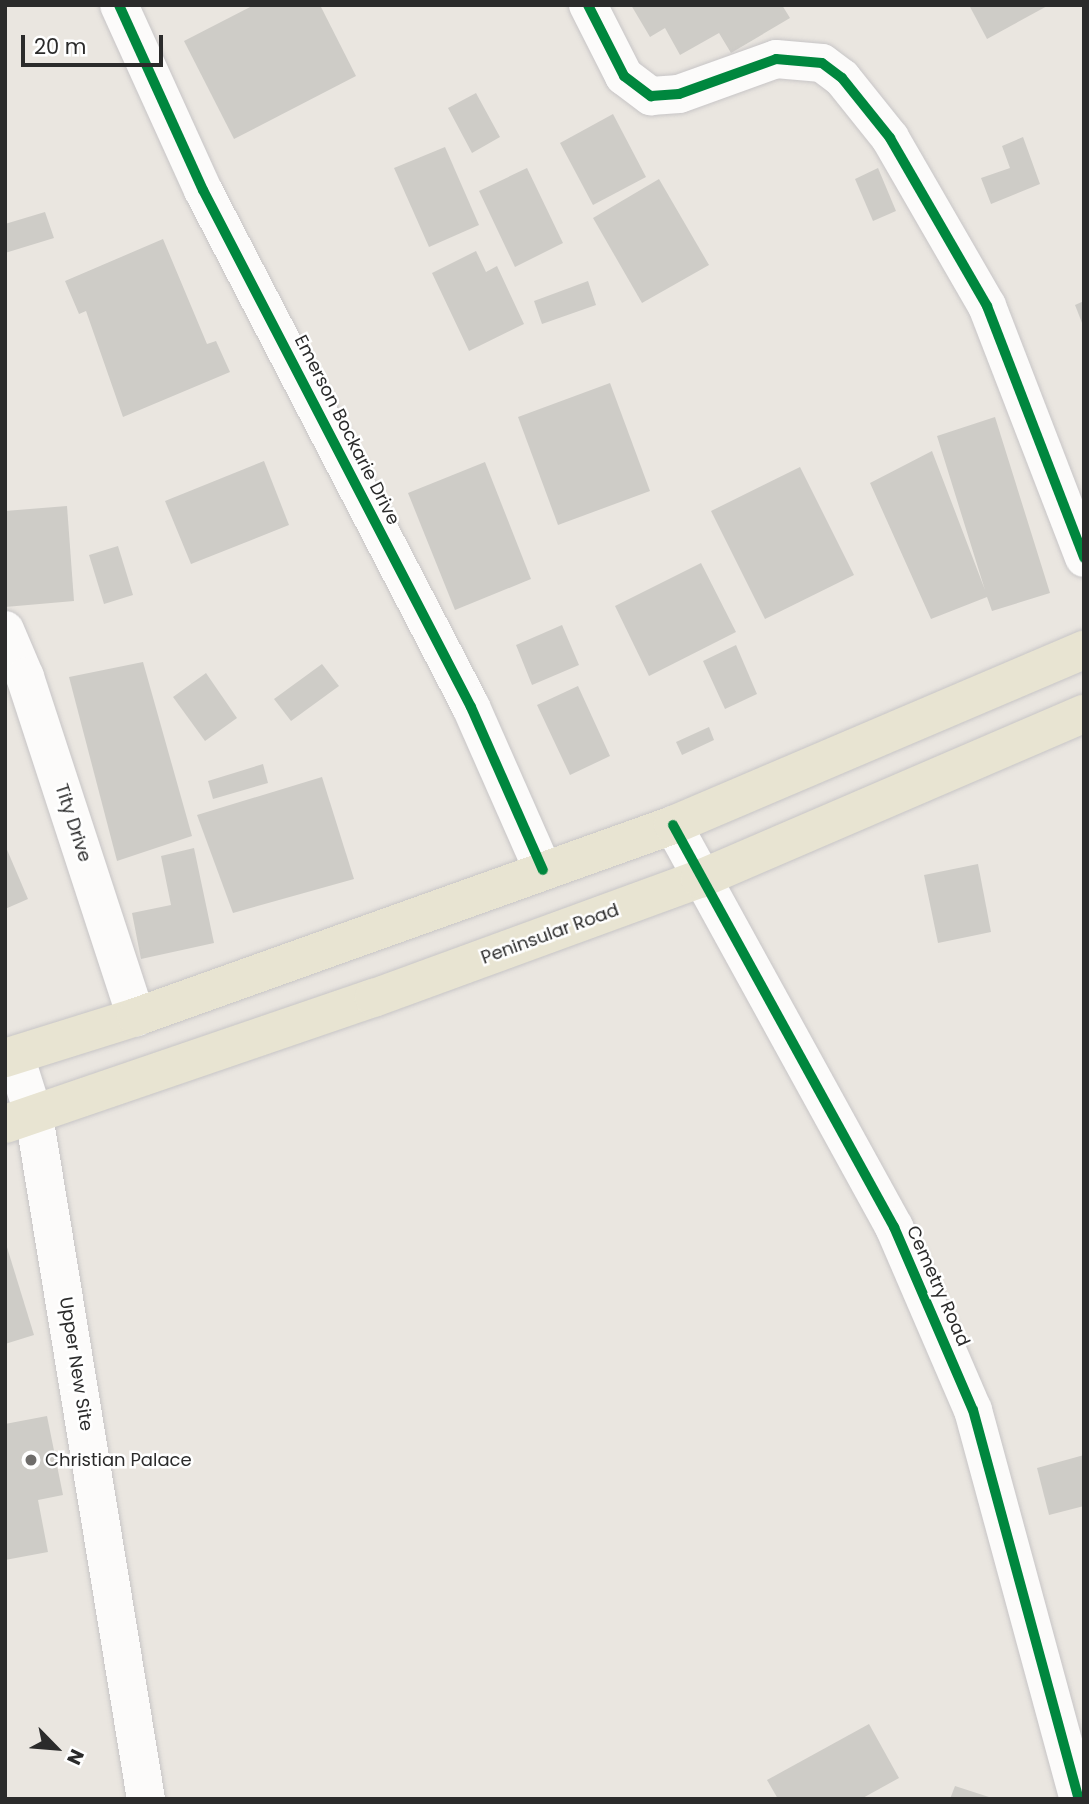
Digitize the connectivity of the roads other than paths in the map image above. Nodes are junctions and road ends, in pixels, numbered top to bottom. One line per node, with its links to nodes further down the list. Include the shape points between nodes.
1 (119, 5): 8 (street, Emerson Bockarie Drive, via 202,190 471,707)
2 (588, 5): 3 (street, via 624,76 651,96 679,94 776,59 822,63 842,78 890,138 987,306)
3 (1084, 558)
4 (5, 630): 10 (street, Tity Drive, via 25,677)
5 (1084, 650): 7 (main road)
6 (1084, 714): 9 (main road, Peninsular Road)
7 (673, 825): 8 (main road); 9 (street, Cemetry Road)
8 (543, 870): 10 (main road)
9 (700, 879): 12 (main road, Peninsular Road); 14 (street, Cemetry Road, via 894,1227 973,1410)
10 (136, 1017): 11 (main road)
11 (10, 1057): 12 (street, Upper New Site)
12 (20, 1120): 13 (street, Upper New Site)
13 (146, 1799)
14 (1079, 1799)

